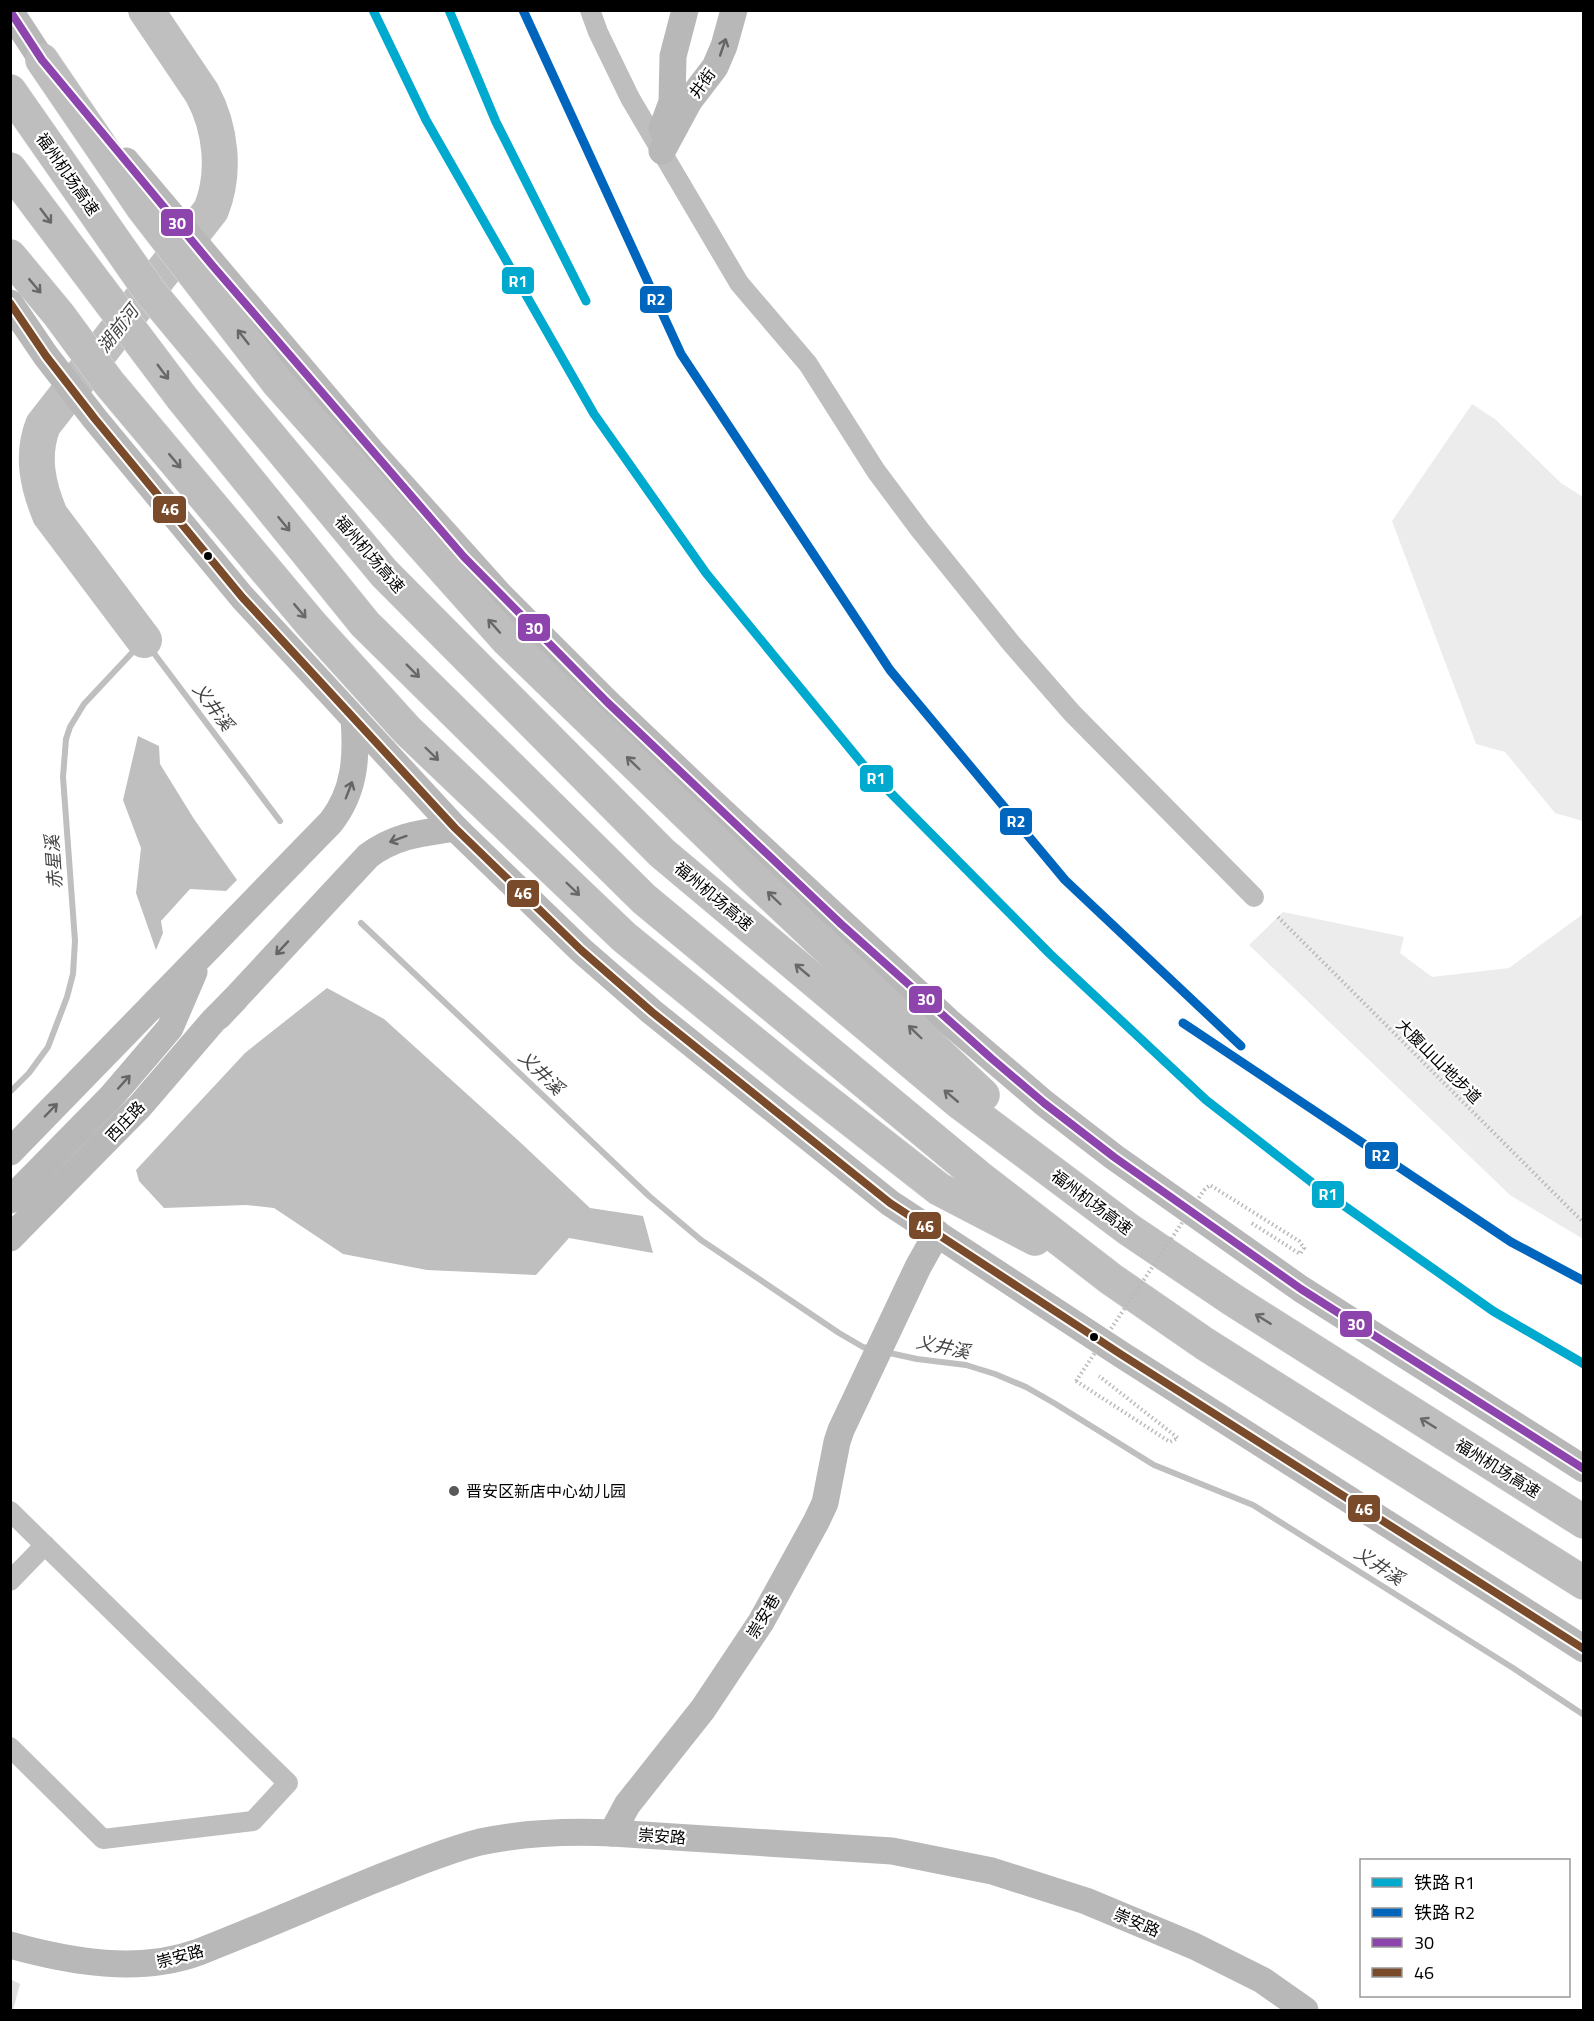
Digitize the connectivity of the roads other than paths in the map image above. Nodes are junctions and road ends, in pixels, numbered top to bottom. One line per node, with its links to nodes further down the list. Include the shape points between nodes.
1 (590, 10): 7 (street, via 630,98)
2 (685, 10): 7 (main road, 井街, via 673,56 669,113)
3 (734, 10): 7 (main road, 井街, one-way to 3, via 715,67)
4 (10, 11): 5 (main road)
5 (42, 60): 10 (highway)
6 (10, 91): 18 (highway, 福州机场高速, one-way to 6, via 960,1103 662,853 384,573 151,293)
7 (659, 146): 14 (street, via 739,282 808,364 876,471 920,530 1072,713)
8 (10, 169): 21 (highway, one-way to 21, via 182,398 365,624 644,898 979,1177)
9 (10, 256): 21 (highway, one-way to 21, via 109,383 312,625 407,730 624,937 939,1189)
10 (202, 268): 18 (highway, one-way to 10, via 901,1019 507,640 278,383); 22 (main road, via 500,594 700,791 948,1021 1114,1158 1282,1276)
11 (10, 303): 12 (main road, via 95,419 242,597)
12 (354, 719): 13 (main road); 15 (main road, one-way to 12, via 340,810 352,781 356,753)
13 (455, 828): 19 (main road, via 581,950 652,1012 890,1203); 20 (main road, 西庄路, one-way to 20, bridge, via 421,832 389,842 368,856 120,1127)
14 (1254, 897)
15 (200, 957): 16 (main road, one-way to 15); 17 (main road, one-way to 15, via 111,1097 170,1028)
16 (10, 1152)
17 (10, 1200)
18 (1128, 1229): 24 (highway, 福州机场高速, one-way to 18)
19 (937, 1233): 28 (main road); 30 (main road, 崇安巷, via 837,1442 829,1485 816,1522 721,1683 627,1805)
20 (10, 1238)
21 (1112, 1279): 27 (highway, via 1205,1344)
22 (1584, 1469)
23 (10, 1511): 25 (street)
24 (1584, 1522)
25 (45, 1545): 26 (street); 29 (street, via 288,1784 252,1821 103,1839)
26 (10, 1581)
27 (1584, 1583)
28 (1584, 1649)
29 (10, 1747)
30 (612, 1833): 31 (main road, 崇安路, via 531,1835 458,1848 166,1962 114,1964); 32 (main road, 崇安路, via 892,1851 1002,1874 1086,1900 1194,1946 1262,1980)
31 (10, 1945)
32 (1305, 2010)

